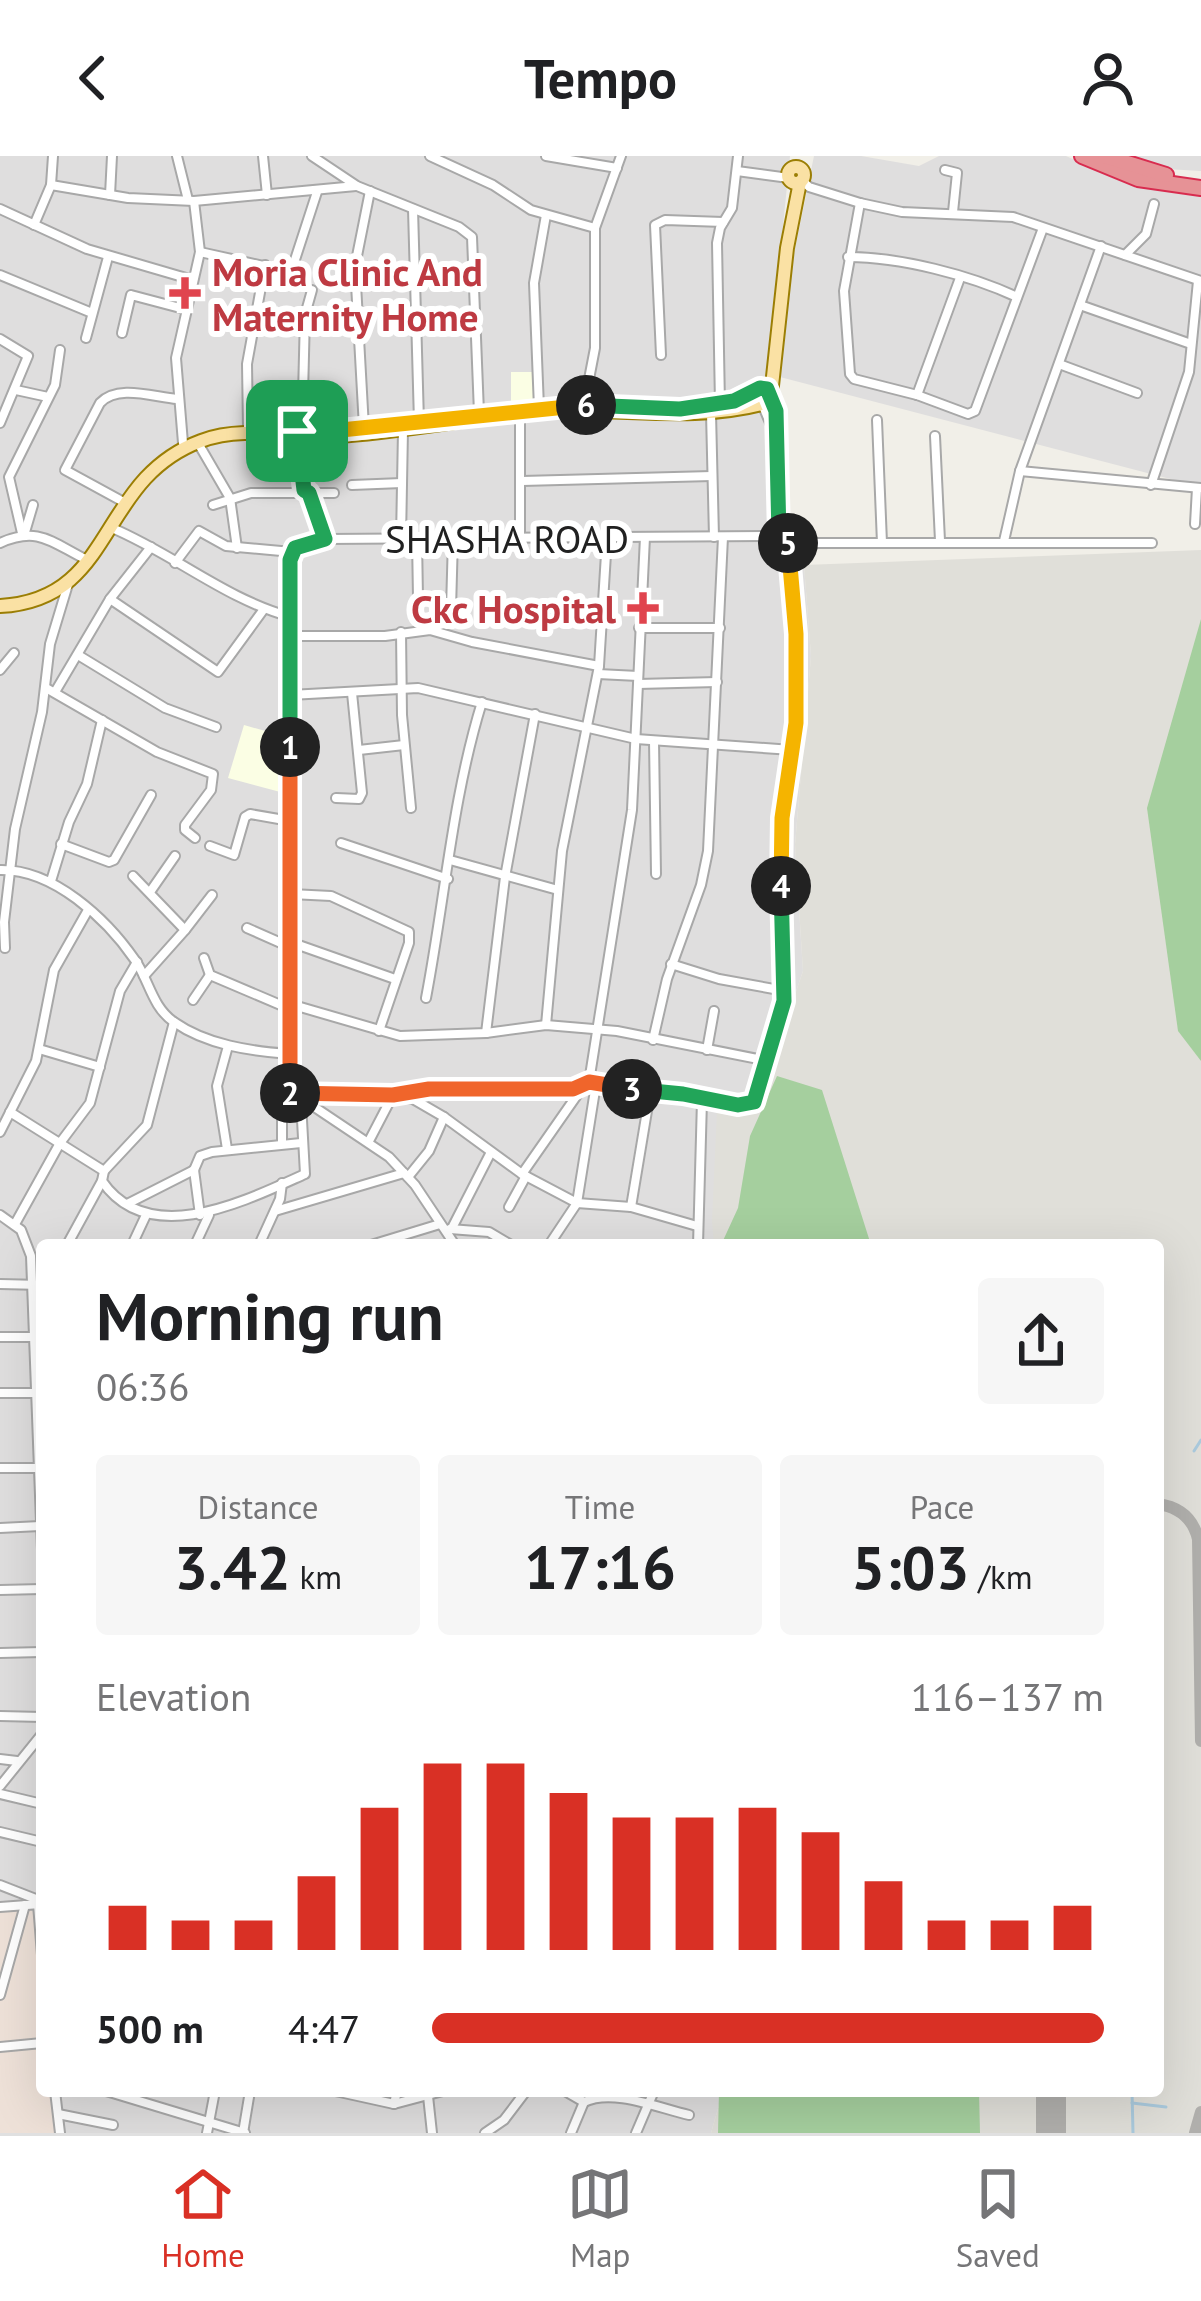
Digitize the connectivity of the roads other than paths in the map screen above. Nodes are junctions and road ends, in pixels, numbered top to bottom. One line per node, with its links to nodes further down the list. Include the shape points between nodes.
1 (53, 156): 20 (street)
2 (112, 156): 24 (street)
3 (177, 156): 26 (street)
4 (262, 156): 25 (street)
5 (312, 156): 15 (street)
6 (340, 156): 15 (street)
7 (430, 156): 32 (street)
8 (546, 156): 13 (street)
9 (621, 156): 14 (street)
10 (738, 156): 17 (street)
11 (1082, 156): 19 (highway, via 1138,179)
12 (1106, 156): 19 (highway)
13 (570, 159): 14 (street)
14 (616, 168): 36 (street)
15 (331, 169): 21 (street)
16 (945, 170): 31 (street, via 957,173)
17 (737, 171): 18 (street); 33 (street)
18 (797, 171): 27 (street, via 809,187); 65 (main road)
19 (1201, 184)
20 (51, 185): 24 (street); 34 (street)
21 (357, 186): 22 (street); 23 (street)
22 (317, 191): 25 (street); 44 (street, via 291,272)
23 (370, 191): 30 (street); 76 (street, via 356,266)
24 (110, 195): 26 (street)
25 (266, 195): 26 (street)
26 (191, 201): 39 (street)
27 (860, 203): 31 (street); 37 (street)
28 (1154, 204): 41 (street, via 1146,234)
29 (0, 209): 34 (street)
30 (413, 209): 70 (street, via 472,237); 74 (street)
31 (953, 212): 35 (street)
32 (546, 215): 36 (street); 68 (street, via 534,283)
33 (723, 222): 59 (street, via 655,225); 69 (street)
34 (34, 225): 40 (street)
35 (1043, 227): 38 (street); 50 (street)
36 (595, 228): 67 (street)
37 (852, 242): 42 (street); 43 (street)
38 (1102, 246): 41 (street); 51 (street)
39 (200, 252): 44 (street); 47 (street)
40 (108, 256): 47 (street); 53 (street)
41 (1125, 256): 48 (street)
42 (848, 257): 43 (street); 63 (street, via 850,374)
43 (874, 257): 46 (street)
44 (265, 265): 75 (street, via 245,386)
45 (0, 275): 53 (street)
46 (960, 278): 50 (street); 63 (street)
47 (193, 280): 52 (street)
48 (1200, 281): 57 (street)
49 (312, 290): 78 (street)
50 (1017, 296): 63 (street, via 972,414)
51 (1080, 305): 57 (street); 60 (street)
52 (184, 309): 54 (street, via 131,295); 66 (street)
53 (92, 314): 55 (street)
54 (122, 333)
55 (86, 338)
56 (0, 339): 61 (street, via 28,356)
57 (1191, 344): 85 (street, via 1186,385)
58 (60, 350): 64 (street)
59 (661, 355)
60 (1059, 364): 62 (street); 81 (street)
61 (16, 390): 64 (street); 73 (street)
62 (1137, 393)
63 (917, 394)
64 (48, 397): 96 (street, via 8,477)
65 (764, 397): 69 (main road); 97 (street)
66 (177, 399): 80 (street); 91 (street, via 120,392 100,403 65,470)
67 (588, 407): 68 (main road); 69 (main road); 71 (main road)
68 (539, 408): 70 (main road)
69 (715, 408): 82 (street)
70 (479, 413): 74 (main road)
71 (520, 415): 74 (main road); 83 (street)
72 (877, 420): 110 (street)
73 (0, 423)
74 (424, 423): 76 (main road); 77 (main road)
75 (248, 428): 78 (main road); 80 (main road)
76 (364, 428): 78 (main road)
77 (403, 430): 78 (main road); 84 (street)
78 (299, 434): 80 (main road); 88 (street)
79 (935, 436): 106 (street)
80 (190, 442): 90 (street); 91 (main road, via 147,468); 95 (main road, via 146,475)
81 (1020, 471): 85 (street); 107 (street)
82 (712, 476): 83 (street); 99 (street)
83 (522, 481): 105 (street)
84 (402, 483): 86 (street); 104 (street)
85 (1151, 484): 87 (street)
86 (352, 485)
87 (1199, 488): 94 (street)
88 (306, 492): 89 (street); 90 (street); 103 (street)
89 (334, 493)
90 (230, 498): 93 (street); 113 (street)
91 (120, 500): 95 (main road)
92 (33, 505): 96 (street)
93 (213, 506)
94 (1195, 524)
95 (107, 526): 112 (street); 115 (main road); 117 (main road)
96 (23, 532): 108 (street); 115 (street)
97 (779, 535): 99 (street, SHASHA ROAD); 109 (street)
98 (645, 537): 99 (street, SHASHA ROAD); 102 (street, SHASHA ROAD); 124 (street)
99 (718, 537): 125 (street)
100 (418, 538): 101 (street, SHASHA ROAD); 104 (street, SHASHA ROAD); 119 (street)
101 (453, 538): 105 (street, SHASHA ROAD); 122 (street)
102 (607, 538): 105 (street, SHASHA ROAD); 131 (street)
103 (325, 539): 104 (street, SHASHA ROAD); 114 (street, SHASHA ROAD)
104 (401, 539)
105 (520, 539)
106 (940, 541): 107 (street); 110 (street)
107 (1004, 541): 111 (street)
108 (0, 543)
109 (790, 543): 110 (street); 148 (street)
110 (882, 543)
111 (1152, 543)
112 (151, 547): 116 (street); 118 (street)
113 (237, 548): 114 (street); 116 (street, via 199,531)
114 (292, 552): 123 (street)
115 (85, 559): 117 (main road)
116 (175, 563): 121 (street)
117 (70, 581): 120 (main road); 135 (street, via 50,644)
118 (110, 598): 121 (street, via 218,672); 129 (street)
119 (418, 598)
120 (0, 604)
121 (264, 609): 123 (street)
122 (451, 609)
123 (291, 617): 127 (street)
124 (639, 628): 125 (street); 132 (street)
125 (720, 628): 133 (street)
126 (401, 632): 127 (street); 131 (street, via 430,630); 134 (street)
127 (291, 636): 137 (street)
128 (14, 653): 130 (street)
129 (78, 655): 135 (street); 142 (street, via 165,708)
130 (0, 670)
131 (599, 670): 132 (street); 141 (street)
132 (638, 680): 133 (street); 143 (street)
133 (717, 682): 145 (street)
134 (401, 689): 136 (street); 138 (street); 146 (street)
135 (50, 690): 140 (street); 160 (street)
136 (352, 693): 137 (street); 147 (street)
137 (290, 695): 152 (street)
138 (482, 702): 139 (street); 158 (street)
139 (535, 713): 141 (street); 163 (street)
140 (102, 720): 153 (street, via 213,774 185,825); 155 (street)
141 (588, 726): 143 (street); 166 (street)
142 (216, 727)
143 (636, 739): 144 (street); 189 (street)
144 (654, 741): 145 (street); 161 (street)
145 (714, 743): 148 (street); 177 (street, via 709,851)
146 (404, 745): 147 (street); 151 (street)
147 (359, 750): 150 (street, via 361,797)
148 (792, 751): 181 (street, via 781,845)
149 (151, 795): 155 (street, via 114,860)
150 (336, 798)
151 (411, 808)
152 (290, 820): 156 (street, via 250,814 235,855); 168 (street)
153 (195, 838)
154 (341, 843): 164 (street)
155 (62, 844): 165 (street)
156 (210, 846)
157 (175, 856): 167 (street)
158 (450, 860): 163 (street); 164 (street)
159 (0, 870): 160 (street)
160 (12, 870): 165 (street); 174 (street)
161 (656, 874)
162 (134, 876): 167 (street)
163 (505, 877): 166 (street); 190 (street)
164 (448, 880): 182 (street)
165 (51, 881): 170 (street)
166 (558, 890): 187 (street)
167 (150, 892): 172 (street)
168 (291, 894): 173 (street); 180 (street, via 331,896 407,929 410,943)
169 (212, 896): 172 (street)
170 (88, 910): 176 (street); 193 (street, via 53,970)
171 (247, 928): 173 (street)
172 (185, 930): 179 (street)
173 (290, 944): 180 (street); 184 (street)
174 (5, 948)
175 (204, 958): 178 (street)
176 (136, 962): 179 (street); 197 (street)
177 (671, 964): 181 (street); 191 (street)
178 (210, 975): 183 (street); 184 (street)
179 (143, 977): 186 (street)
180 (395, 979): 188 (street)
181 (785, 991): 196 (street)
182 (426, 998)
183 (194, 1000)
184 (290, 1006): 188 (street); 195 (street)
185 (714, 1011): 194 (street)
186 (174, 1022): 192 (street); 217 (street, via 147,1125)
187 (546, 1025): 189 (street); 190 (street)
188 (379, 1031): 190 (street)
189 (596, 1031): 191 (street); 199 (street)
190 (486, 1033)
191 (653, 1040): 194 (street)
192 (228, 1046): 195 (street); 212 (street, via 217,1086)
193 (39, 1049): 197 (street); 205 (street)
194 (706, 1050): 196 (street)
195 (289, 1054): 198 (street)
196 (768, 1061): 204 (street, via 752,1105)
197 (100, 1067): 209 (street, via 90,1102)
198 (290, 1083): 203 (street); 210 (street)
199 (589, 1085): 201 (street); 202 (street); 216 (street); 219 (street)
200 (340, 1093): 201 (street); 203 (street); 203 (street)
201 (397, 1093): 206 (street); 208 (street)
202 (650, 1093): 204 (street); 221 (street)
203 (298, 1097): 208 (street); 211 (street)
204 (702, 1100): 228 (street)
205 (10, 1112): 207 (street); 209 (street)
206 (444, 1117): 213 (street); 215 (street, via 429,1151)
207 (0, 1132)
208 (369, 1141): 215 (street)
209 (60, 1143): 217 (street); 227 (street)
210 (282, 1143): 211 (street); 212 (street)
211 (301, 1143): 218 (street, via 305,1174)
212 (227, 1149): 214 (street, via 200,1156)
213 (491, 1152): 216 (street); 229 (street)
214 (194, 1170): 220 (street); 225 (street)
215 (406, 1175): 223 (street); 229 (street)
216 (524, 1175): 219 (street); 222 (street)
217 (103, 1176): 220 (street, via 111,1195); 230 (street)
218 (282, 1183): 223 (street); 225 (street)
219 (577, 1203): 221 (street); 236 (street)
220 (127, 1204): 224 (street)
221 (632, 1207): 228 (street)
222 (508, 1208)
223 (275, 1211): 233 (street)
224 (146, 1214): 225 (street); 231 (street)
225 (205, 1214): 232 (street)
226 (0, 1215): 227 (street)
227 (15, 1224): 238 (street)
228 (697, 1226): 237 (street)
229 (448, 1235): 234 (street); 235 (street, via 489,1232)
230 (70, 1239)
231 (135, 1239)
232 (197, 1239)
233 (262, 1239)
234 (417, 1239)
235 (501, 1239)
236 (553, 1239)
237 (698, 1239)
238 (36, 1277)
239 (0, 1284): 240 (street)
240 (36, 1285)
241 (36, 1311): 243 (street)
242 (0, 1336): 243 (street)
243 (34, 1337): 245 (street)
244 (0, 1393): 245 (street)
245 (34, 1393): 246 (street)
246 (36, 1402)
247 (0, 1468): 248 (street)
248 (36, 1468)
249 (36, 1526): 250 (street)
250 (0, 1528)
251 (36, 1589): 252 (street)
252 (0, 1591)
253 (36, 1652): 254 (street)
254 (0, 1653)
255 (0, 1716): 256 (street)
256 (36, 1717)
257 (36, 1740): 259 (street)
258 (0, 1759): 259 (street)
259 (17, 1761): 260 (street)
260 (0, 1790): 261 (street)
261 (36, 1801)
262 (0, 1832): 263 (street)
263 (36, 1840)
264 (0, 1885): 265 (street)
265 (36, 1901)
266 (36, 1904): 267 (street)
267 (25, 1905): 268 (street); 269 (street)
268 (0, 1906)
269 (0, 1995)
270 (36, 2044): 271 (street)
271 (0, 2048)
272 (56, 2097): 285 (street)
273 (127, 2097): 287 (street)
274 (214, 2097): 287 (street)
275 (249, 2097): 292 (street)
276 (362, 2097): 283 (street)
277 (396, 2097): 283 (street)
278 (424, 2097): 283 (street)
279 (428, 2097): 293 (street)
280 (522, 2097): 289 (street)
281 (589, 2097): 284 (street); 294 (street)
282 (652, 2097): 284 (street)
283 (394, 2104)
284 (648, 2106): 286 (street); 295 (street)
285 (58, 2114): 288 (street); 290 (street)
286 (688, 2116)
287 (209, 2121): 291 (street); 292 (street)
288 (112, 2125)
289 (488, 2132)
290 (60, 2133)
291 (207, 2133)
292 (242, 2133)
293 (432, 2133)
294 (571, 2133)
295 (636, 2133)

